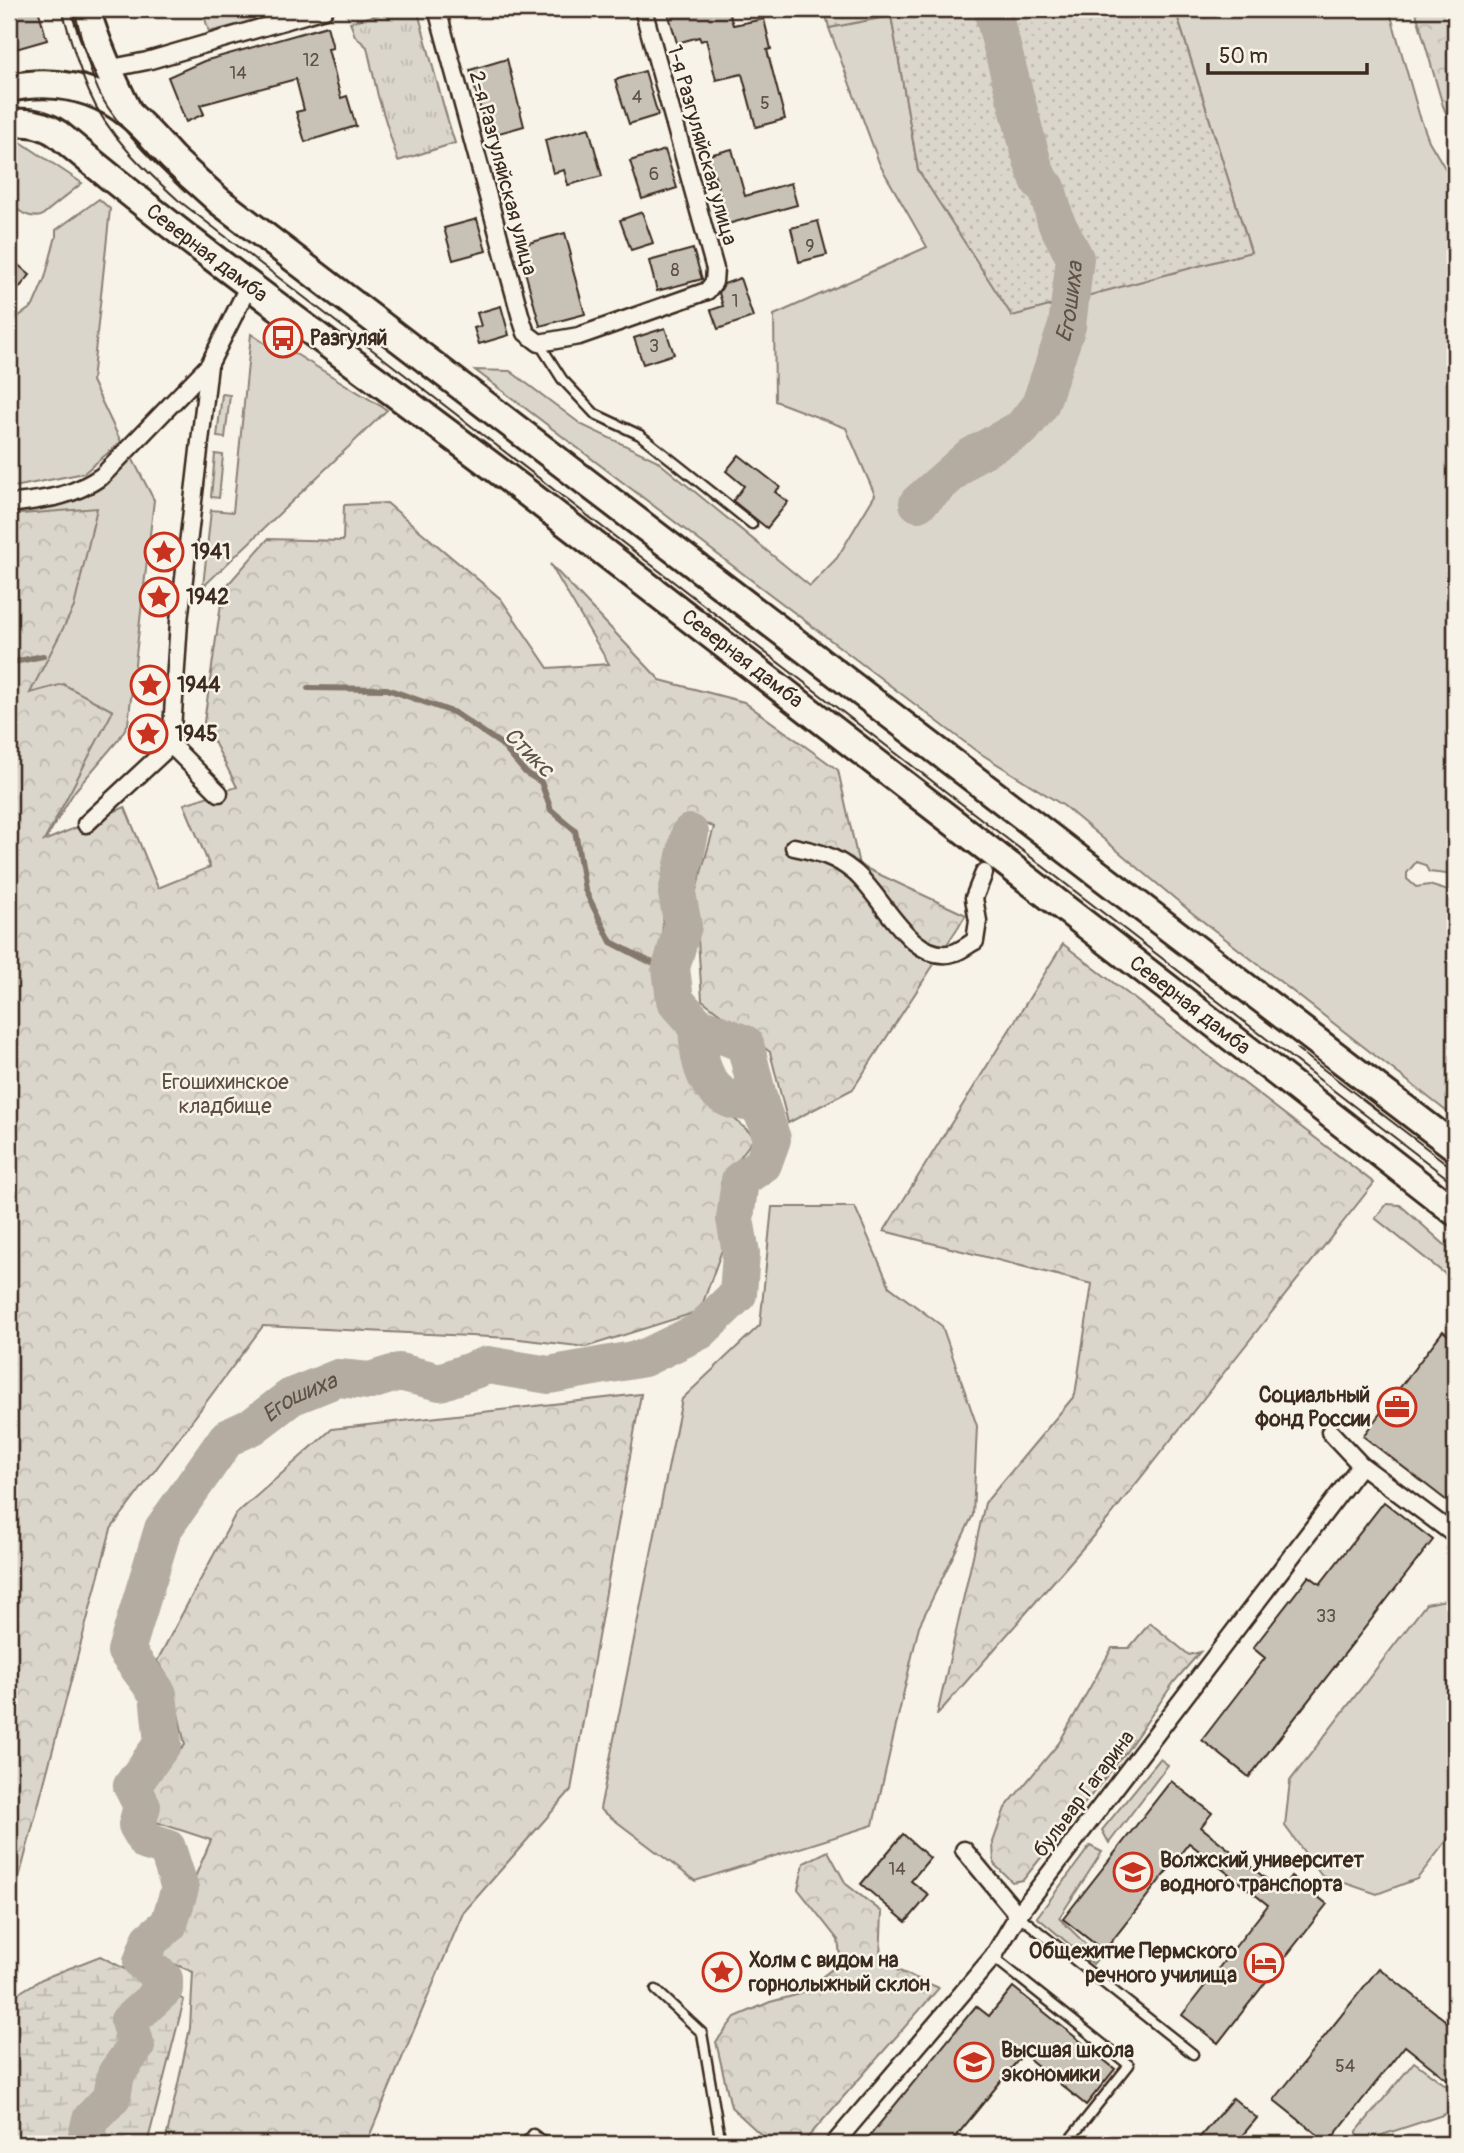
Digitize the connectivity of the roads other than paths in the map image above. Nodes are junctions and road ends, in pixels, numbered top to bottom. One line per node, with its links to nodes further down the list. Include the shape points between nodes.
1 (86, 9): 5 (main road)
2 (325, 9): 5 (street)
3 (437, 9): 10 (street, 2-я Разгуляйская улица, via 521,318 526,333)
4 (643, 9): 10 (street, 1-я Разгуляйская улица, via 715,268 714,282 707,291 579,336)
5 (107, 69): 7 (main road)
6 (9, 88): 7 (main road, via 49,82 71,86)
7 (130, 114): 19 (main road, via 219,201)
8 (14, 123): 9 (main road, Северная дамба, via 46,126 58,134)
9 (249, 285): 11 (street); 20 (main road, Северная дамба, via 978,839)
10 (539, 343): 13 (lane, via 562,379 595,414 640,435)
11 (209, 365): 12 (street, via 102,477 59,497); 14 (street, via 179,621)
12 (9, 504)
13 (752, 524)
14 (171, 745): 15 (street); 16 (street)
15 (219, 793)
16 (86, 824)
17 (794, 847): 18 (street, via 827,854 856,873 903,932 928,952 954,953 975,941 974,898)
18 (984, 873)
19 (1455, 1147)
20 (1455, 1212)
21 (1330, 1432): 22 (street)
22 (1361, 1465): 23 (street); 25 (street, бульвар Гагарина)
23 (1455, 1535)
24 (964, 1850): 25 (street)
25 (1018, 1915): 26 (street, бульвар Гагарина); 28 (lane)
26 (993, 1957): 32 (street, бульвар Гагарина); 33 (lane, via 1129,2066)
27 (656, 1990): 31 (lane, via 702,2033 720,2138)
28 (1193, 2054)
29 (525, 2144): 30 (lane, via 533,2134)
30 (546, 2144)
31 (727, 2144)
32 (834, 2144)
33 (1066, 2144)

